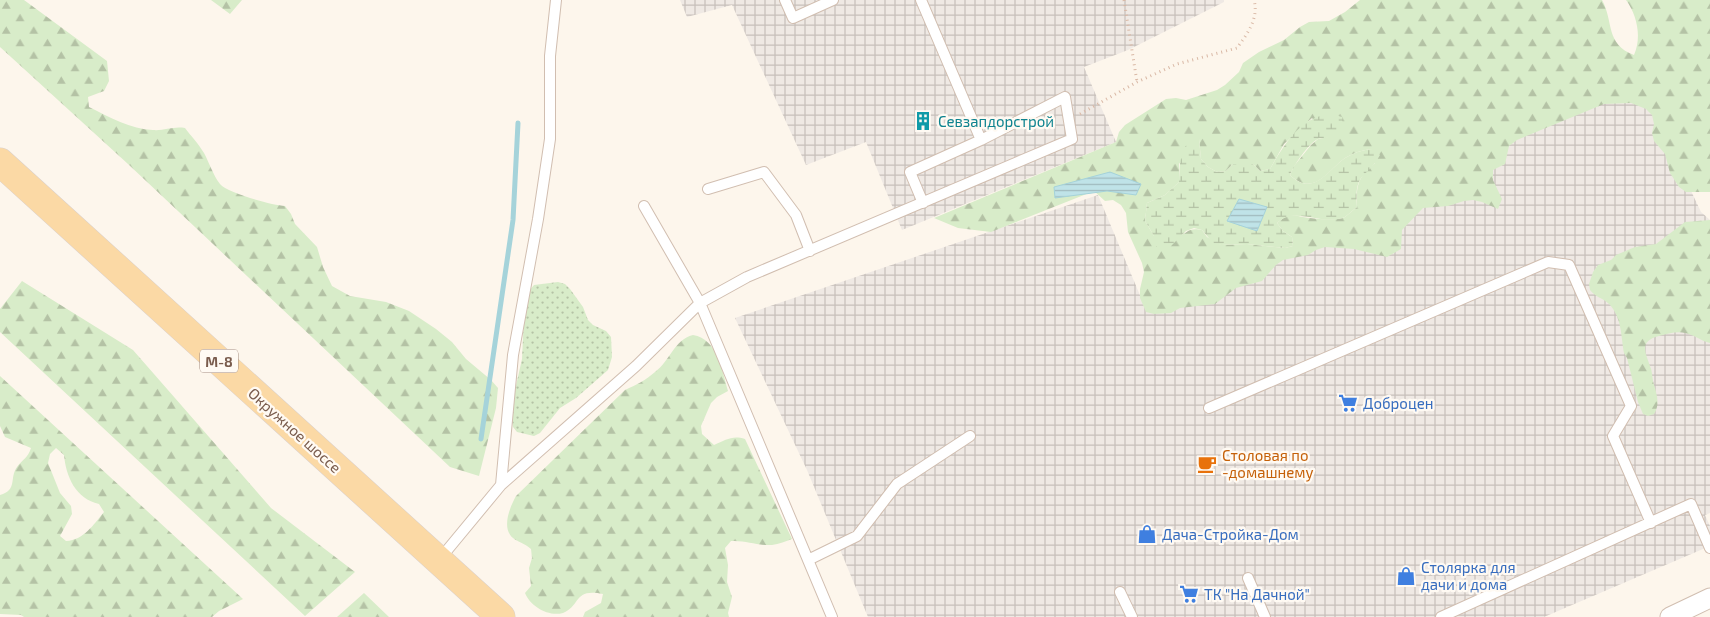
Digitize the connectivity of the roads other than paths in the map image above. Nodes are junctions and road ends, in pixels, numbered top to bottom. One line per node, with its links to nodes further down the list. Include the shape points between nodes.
1 (556, 0): 14 (lane, via 550,56 550,139 513,355)
2 (785, 0): 3 (lane, via 793,18)
3 (834, 0)
4 (921, 0): 5 (lane)
5 (981, 140): 8 (lane, via 910,172); 8 (lane, via 1065,97 1072,139)
6 (0, 162): 18 (main road, Окружное шоссе / М-8)
7 (708, 189): 10 (lane, via 764,172 796,215)
8 (923, 203): 10 (lane)
9 (644, 206): 11 (lane)
10 (810, 250): 11 (lane, via 747,277)
11 (700, 303): 14 (lane, via 636,366); 17 (lane)
12 (1209, 408): 15 (lane, via 1548,262 1569,265 1631,406 1613,436)
13 (970, 436): 17 (lane, via 897,484 857,536)
14 (501, 484): 18 (lane)
15 (1651, 523): 16 (lane, via 1691,504); 26 (lane)
16 (1710, 548)
17 (808, 560): 23 (lane)
18 (438, 561): 22 (main road, Окружное шоссе / М-8)
19 (1248, 578): 25 (lane)
20 (1120, 592): 24 (lane)
21 (1710, 598): 27 (street)
22 (501, 617)
23 (832, 617)
24 (1132, 617)
25 (1265, 617)
26 (1442, 617)
27 (1670, 617)

